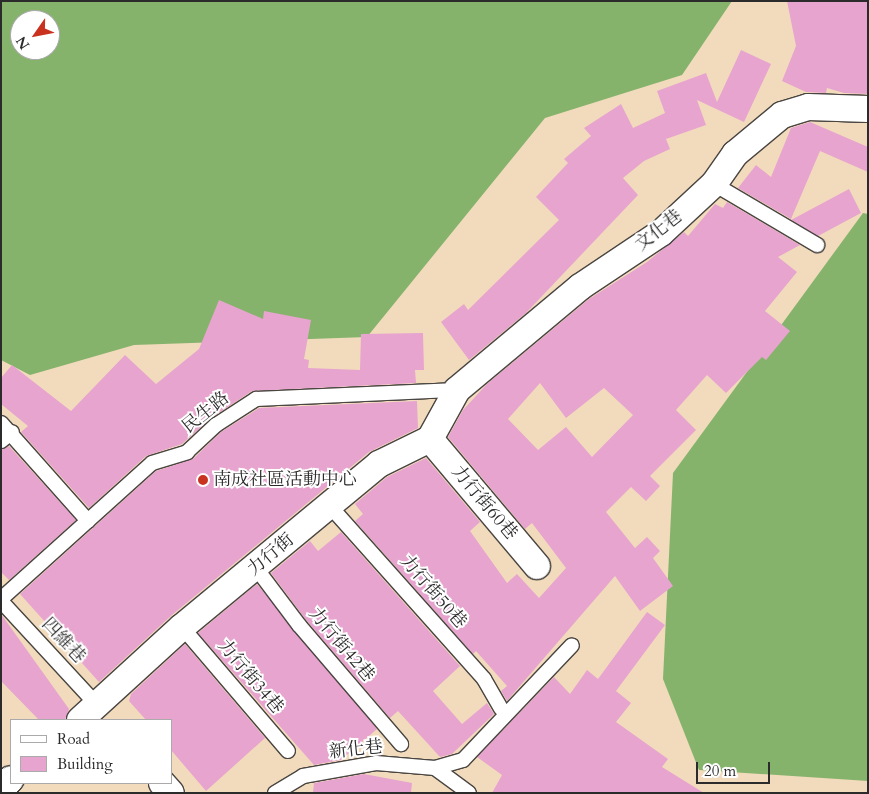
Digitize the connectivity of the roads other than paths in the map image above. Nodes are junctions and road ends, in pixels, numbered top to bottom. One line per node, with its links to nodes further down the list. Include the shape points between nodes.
1 (868, 108): 2 (street, 文化巷, via 808,106 782,115 735,154)
2 (714, 184): 3 (lane); 4 (street, 文化巷, via 661,233 580,287)
3 (817, 245)
4 (456, 390): 7 (street); 9 (lane, 民生路, via 256,399 216,425 187,452 152,463)
5 (1, 422): 6 (lane)
6 (7, 437): 9 (lane)
7 (430, 439): 8 (street, 力行街, via 379,464); 10 (street, 力行街60巷)
8 (330, 505): 11 (street, 力行街); 15 (lane, 力行街50巷, via 484,679)
9 (88, 521): 12 (lane, 民生路)
10 (537, 566)
11 (256, 568): 13 (street, 力行街); 17 (lane, 力行街42巷, via 299,625)
12 (1, 600): 16 (lane, 四維巷)
13 (182, 626): 16 (street, 力行街); 18 (lane, 力行街34巷)
14 (572, 644): 19 (lane, via 463,760)
15 (501, 708)
16 (95, 715)
17 (402, 744)
18 (288, 751)
19 (435, 768): 20 (lane, 新化巷, via 376,763 303,776); 21 (lane)
20 (275, 793)
21 (469, 793)

